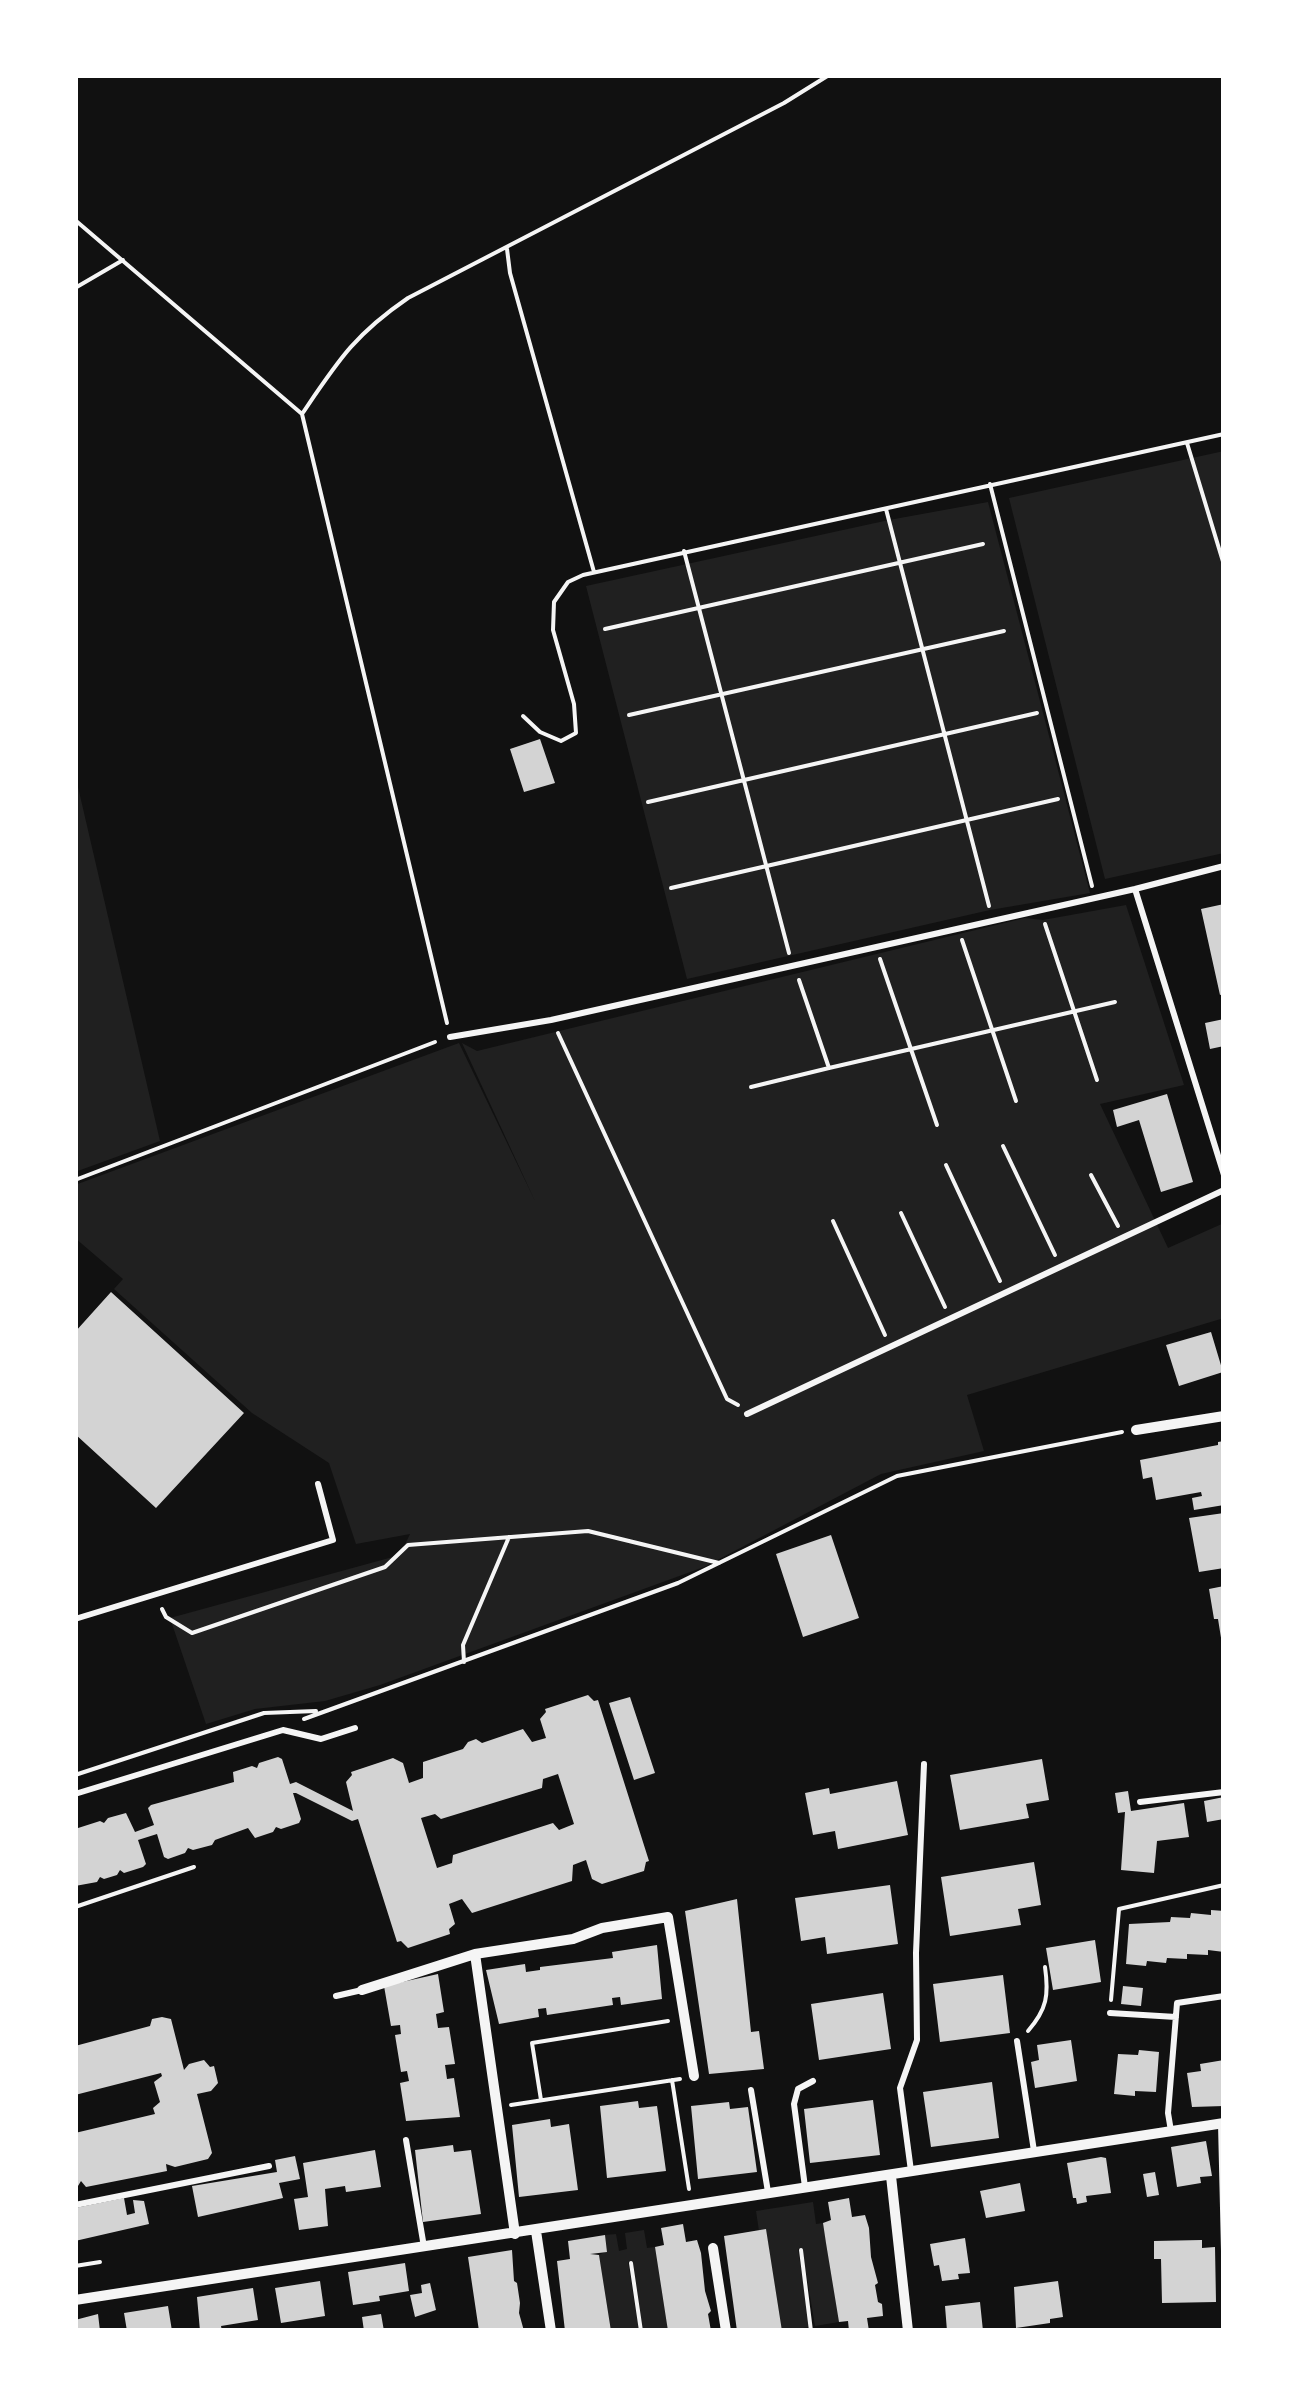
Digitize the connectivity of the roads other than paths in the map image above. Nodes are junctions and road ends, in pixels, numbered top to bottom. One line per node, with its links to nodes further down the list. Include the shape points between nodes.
1 (1224, 866): 2 (lane)
2 (1136, 890): 3 (lane, via 551,1020); 4 (lane)
3 (450, 1036)
4 (1224, 1175)
5 (1224, 1190): 6 (lane)
6 (746, 1414)
7 (1224, 1416): 8 (street)
8 (1136, 1430)
9 (318, 1484): 10 (lane, via 333,1540)
10 (75, 1618)
11 (355, 1728): 14 (lane, via 321,1738 283,1730)
12 (924, 1764): 31 (lane, via 917,2040 900,2088)
13 (1224, 1792): 15 (lane)
14 (75, 1794)
15 (1140, 1802)
16 (475, 1954): 17 (street); 23 (street, via 668,1917); 37 (street)
17 (362, 1990): 18 (lane)
18 (336, 1996)
19 (1224, 1996): 21 (lane, via 1177,2003)
20 (1110, 2013): 21 (lane)
21 (1176, 2017): 27 (lane)
22 (1018, 2041): 29 (lane)
23 (694, 2076)
24 (813, 2081): 33 (lane, via 798,2089 794,2104)
25 (751, 2090): 34 (lane)
26 (1222, 2124): 27 (street); 40 (lane)
27 (1170, 2131): 29 (street)
28 (406, 2140): 38 (lane)
29 (1034, 2152): 31 (street)
30 (269, 2166): 35 (lane)
31 (912, 2173): 32 (street)
32 (890, 2176): 33 (street); 44 (street)
33 (805, 2188): 34 (street)
34 (768, 2194): 36 (street)
35 (75, 2205)
36 (536, 2230): 37 (street); 42 (street)
37 (515, 2234): 38 (street)
38 (424, 2248): 41 (street)
39 (713, 2248): 43 (street)
40 (1224, 2251)
41 (75, 2300)
42 (550, 2331)
43 (726, 2331)
44 (908, 2331)

